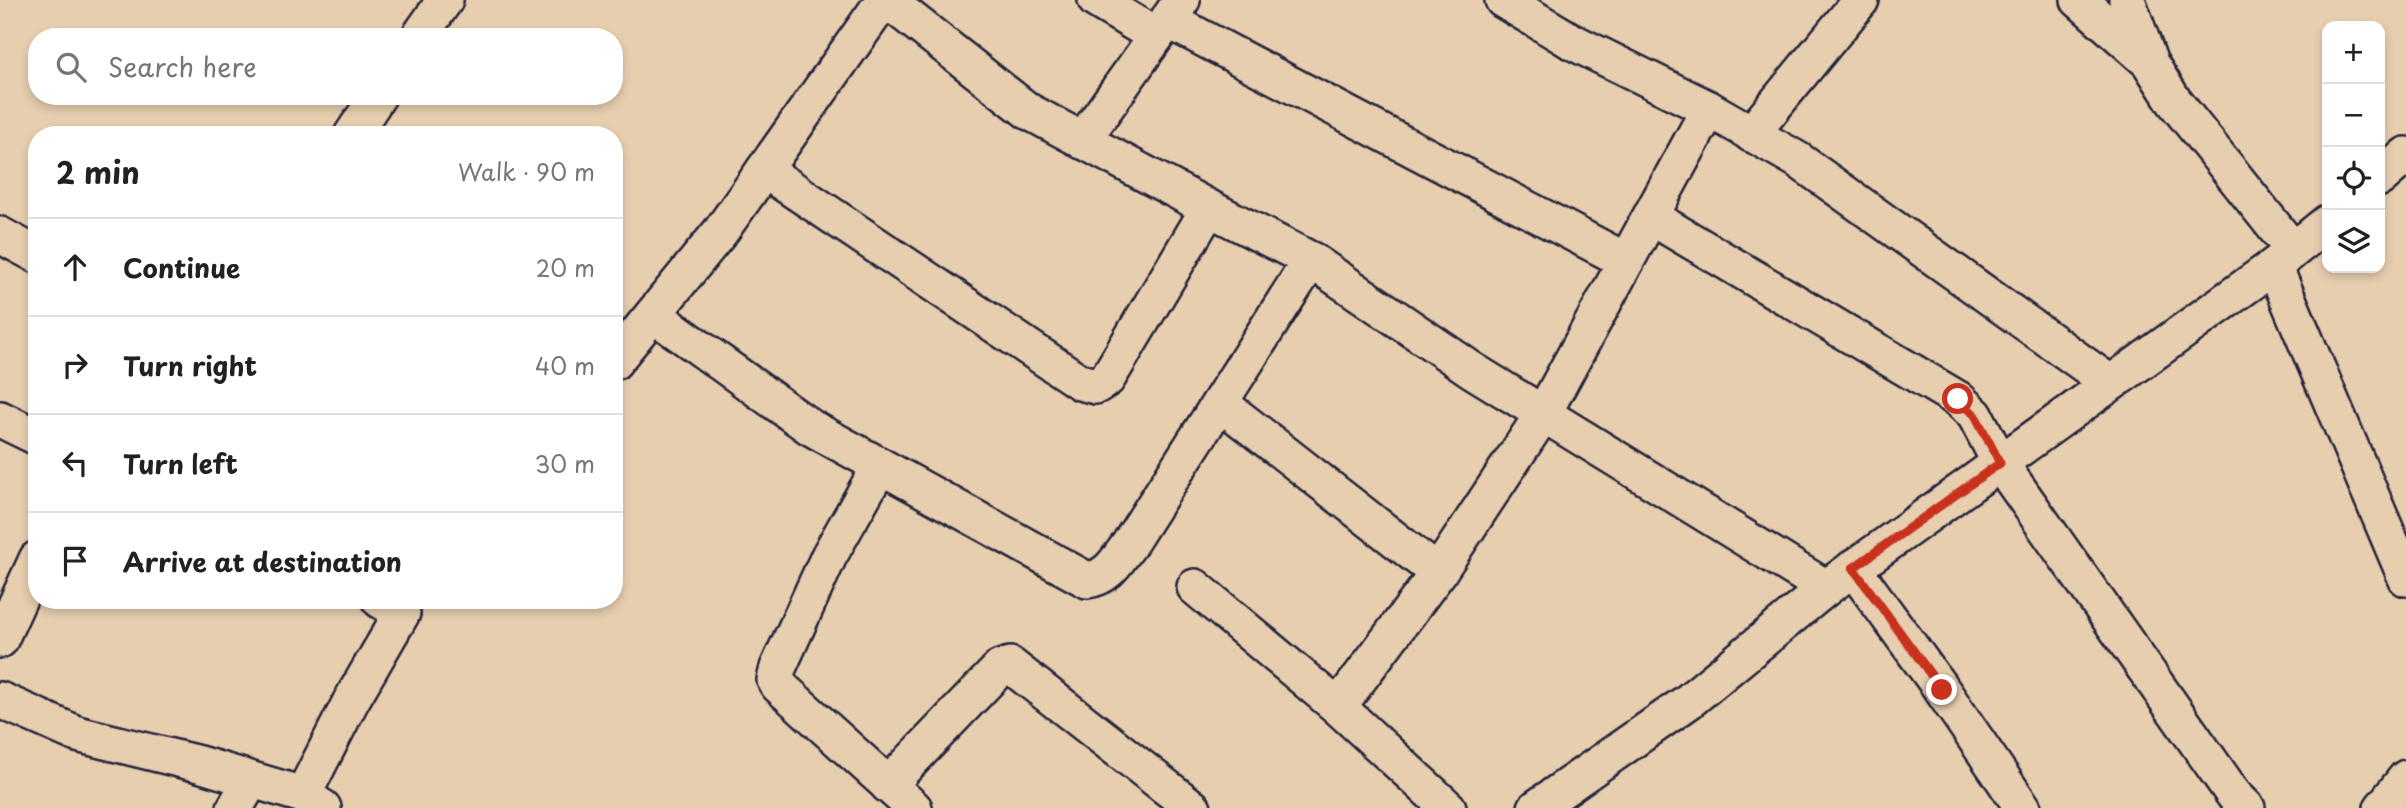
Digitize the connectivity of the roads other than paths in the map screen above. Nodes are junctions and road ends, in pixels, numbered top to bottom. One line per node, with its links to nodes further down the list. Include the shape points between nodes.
1 (445, 0): 9 (street)
2 (886, 0): 15 (street, via 1028,111); 17 (street)
3 (1096, 0): 8 (street)
4 (1861, 0): 14 (street)
5 (2078, 0): 10 (street)
6 (2127, 0): 10 (street)
7 (1523, 5): 12 (street, via 1573,42)
8 (1169, 19): 15 (street); 26 (street)
9 (425, 28)
10 (2150, 63): 24 (street)
11 (372, 105): 13 (street)
12 (1709, 109): 14 (street); 20 (street)
13 (358, 126)
14 (1751, 134): 29 (street, via 1798,160)
15 (1082, 141): 19 (street)
16 (2406, 155): 18 (street)
17 (764, 170): 19 (street, via 1080,382 1096,386 1107,379); 27 (street)
18 (2385, 174)
19 (1209, 208): 25 (street)
20 (1651, 217): 26 (street); 34 (street, via 1958,399 1975,415)
21 (2322, 226): 24 (street)
22 (0, 235): 23 (street)
23 (28, 250)
24 (2284, 258): 29 (street); 38 (street)
25 (1311, 260): 30 (street); 31 (street)
26 (1626, 261): 31 (street)
27 (654, 315): 28 (street); 35 (street, via 810,427)
28 (623, 351)
29 (2110, 383): 34 (street)
30 (1220, 403): 35 (street, via 1128,546 1098,579 1087,579); 36 (street)
31 (1543, 414): 36 (street); 37 (street)
32 (0, 419): 33 (street)
33 (28, 433)
34 (2000, 463): 37 (street); 54 (street)
35 (880, 466): 46 (street, via 830,556 775,680)
36 (1438, 573): 44 (street)
37 (1839, 578): 52 (street, via 1689,701); 53 (street, via 1942,690)
38 (2406, 578)
39 (28, 579): 42 (street)
40 (1195, 587): 44 (street)
41 (396, 609): 48 (street, via 351,701)
42 (0, 640)
43 (0, 700): 47 (street, via 77,734 199,764)
44 (1338, 707): 51 (street)
45 (2406, 778): 55 (street)
46 (888, 785): 49 (street); 50 (street, via 1000,668 1010,665)
47 (243, 794): 48 (street)
48 (313, 802)
49 (915, 808)
50 (1193, 808)
51 (1448, 808)
52 (1536, 808)
53 (2023, 808)
54 (2247, 808)
55 (2382, 808)

